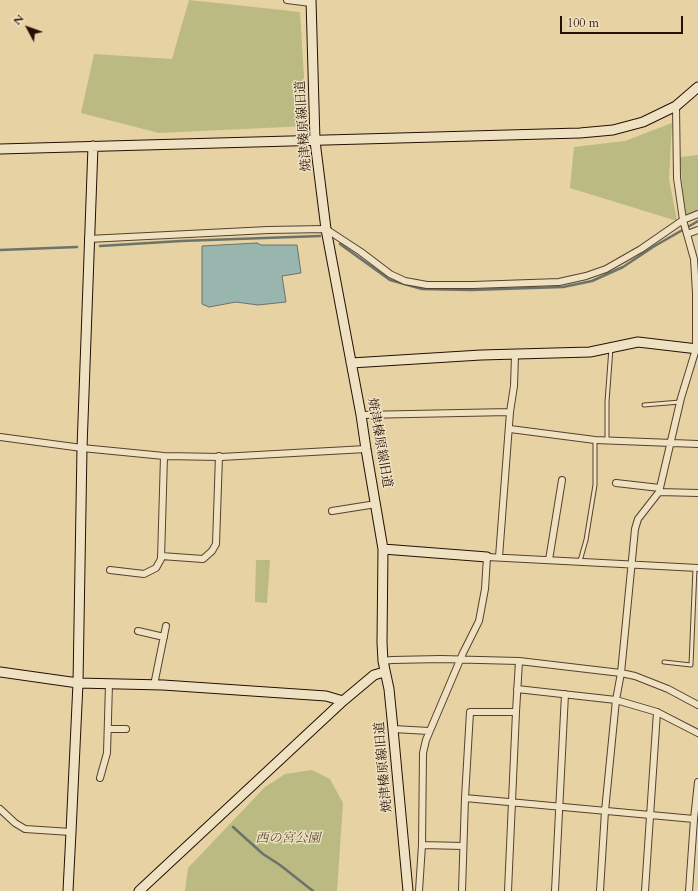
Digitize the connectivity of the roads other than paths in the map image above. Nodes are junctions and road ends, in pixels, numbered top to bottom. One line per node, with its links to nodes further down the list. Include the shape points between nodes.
1 (287, 0): 2 (street)
2 (311, 1): 5 (street, 焼津榛原線旧道)
3 (698, 87): 4 (street)
4 (676, 106): 5 (street, via 643,122 613,130); 9 (street, via 677,178)
5 (316, 141): 6 (street); 10 (street, 焼津榛原線旧道)
6 (93, 146): 7 (street); 13 (street)
7 (0, 149)
8 (698, 214): 9 (street)
9 (683, 220): 10 (street, via 641,249 606,269 586,276 558,282 473,285 427,285 405,281 390,274); 12 (street)
10 (326, 229): 13 (street); 19 (street, 焼津榛原線旧道)
11 (698, 230): 12 (street)
12 (687, 234): 14 (street)
13 (88, 239): 30 (street)
14 (696, 259): 15 (street)
15 (697, 293): 17 (street)
16 (611, 348): 17 (street, via 638,342); 18 (street, via 590,352); 27 (lane)
17 (697, 349): 20 (street)
18 (515, 355): 19 (street); 22 (street)
19 (351, 363): 23 (street, 焼津榛原線旧道)
20 (680, 402): 21 (lane); 28 (street)
21 (644, 405)
22 (510, 412): 23 (street); 24 (street)
23 (361, 415): 31 (street, 焼津榛原線旧道)
24 (510, 429): 26 (street); 43 (street)
25 (0, 437): 30 (street)
26 (595, 440): 27 (street); 45 (lane, via 595,485)
27 (607, 440): 28 (street)
28 (670, 442): 29 (street); 36 (street)
29 (698, 444)
30 (82, 448): 32 (street); 61 (street)
31 (366, 449): 33 (street); 38 (street, 焼津榛原線旧道)
32 (164, 456): 33 (street); 41 (street)
33 (219, 456): 41 (street, via 216,544 212,551 203,559)
34 (562, 480): 44 (street)
35 (616, 483): 36 (street)
36 (660, 490): 37 (street); 46 (street, via 638,519)
37 (698, 493)
38 (376, 504): 39 (street); 40 (street, 焼津榛原線旧道)
39 (332, 511)
40 (383, 549): 42 (street); 55 (street, 焼津榛原線旧道)
41 (161, 556): 48 (street, via 156,568 144,574)
42 (488, 557): 43 (street); 54 (street, via 479,622)
43 (499, 557): 44 (street)
44 (548, 560): 45 (street)
45 (580, 561): 46 (street)
46 (631, 564): 47 (street); 60 (street)
47 (696, 568): 50 (lane)
48 (110, 570)
49 (698, 612): 50 (lane)
50 (693, 613): 57 (lane, via 691,665)
51 (166, 626): 53 (street)
52 (138, 632): 53 (street)
53 (164, 637): 63 (street)
54 (461, 659): 55 (street); 56 (street); 74 (street)
55 (383, 661): 59 (street, 焼津榛原線旧道)
56 (519, 661): 60 (street); 64 (street)
57 (664, 662)
58 (0, 672): 61 (street)
59 (384, 672): 67 (street, via 374,675); 73 (street, 焼津榛原線旧道)
60 (621, 673): 66 (street); 68 (street, via 668,689)
61 (78, 683): 62 (street); 85 (street)
62 (109, 684): 63 (street); 71 (street)
63 (154, 685): 67 (street, via 326,696)
64 (517, 689): 65 (street); 69 (street)
65 (565, 694): 66 (street); 80 (street)
66 (616, 700): 70 (street); 82 (street)
67 (343, 701): 89 (street)
68 (697, 703)
69 (516, 712): 78 (street, via 470,712); 79 (street)
70 (657, 712): 75 (street); 83 (street)
71 (108, 729): 72 (street); 76 (street, via 107,752)
72 (126, 729)
73 (394, 729): 74 (street); 90 (street, 焼津榛原線旧道)
74 (429, 731): 86 (street, via 423,753)
75 (698, 733)
76 (100, 778)
77 (698, 782): 84 (street)
78 (465, 798): 79 (street); 87 (street)
79 (512, 802): 80 (street); 93 (street)
80 (559, 806): 82 (street); 94 (street)
81 (0, 809): 85 (street, via 25,829)
82 (605, 811): 83 (street); 95 (street)
83 (650, 815): 84 (street); 96 (street)
84 (694, 819): 97 (street)
85 (71, 832): 88 (street)
86 (422, 845): 87 (street); 91 (street)
87 (463, 846): 92 (street)
88 (68, 891)
89 (139, 891)
90 (408, 891)
91 (419, 891)
92 (462, 891)
93 (508, 891)
94 (555, 891)
95 (600, 891)
96 (645, 891)
97 (689, 891)

